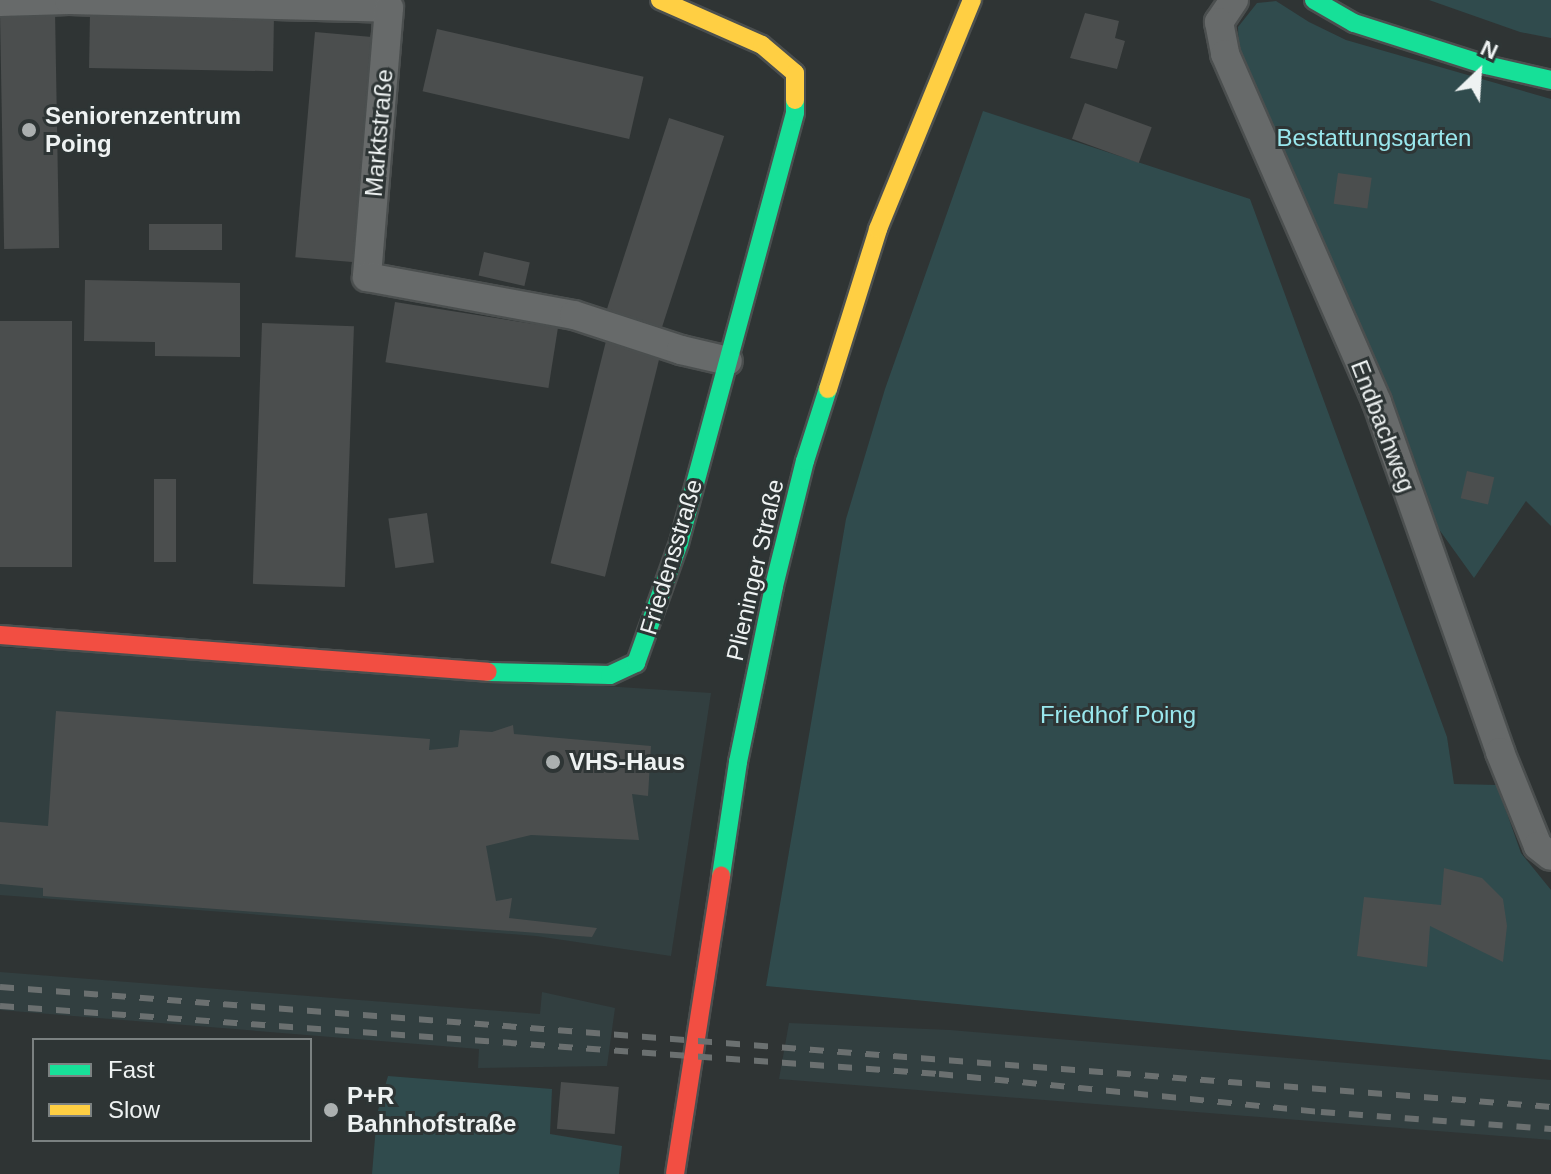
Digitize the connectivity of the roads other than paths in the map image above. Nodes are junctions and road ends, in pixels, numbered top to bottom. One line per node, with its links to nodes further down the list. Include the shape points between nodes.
1 (660, 0): 8 (street, Friedensstraße, via 762,45 795,73 795,112)
2 (972, 0): 11 (street, Plieninger Straße, via 878,229 805,461 738,762)
3 (1234, 0): 10 (street, Endbachweg, via 1219,22 1225,54 1377,402 1500,752 1538,846)
4 (1314, 0): 7 (street, via 1354,23)
5 (0, 2): 6 (street, Marktstraße)
6 (390, 4): 8 (street, Marktstraße, via 367,277 574,315)
7 (1551, 80)
8 (728, 361): 9 (street, Friedensstraße, via 650,631 636,663 610,675 519,675)
9 (0, 635)
10 (1551, 856)
11 (675, 1174)

